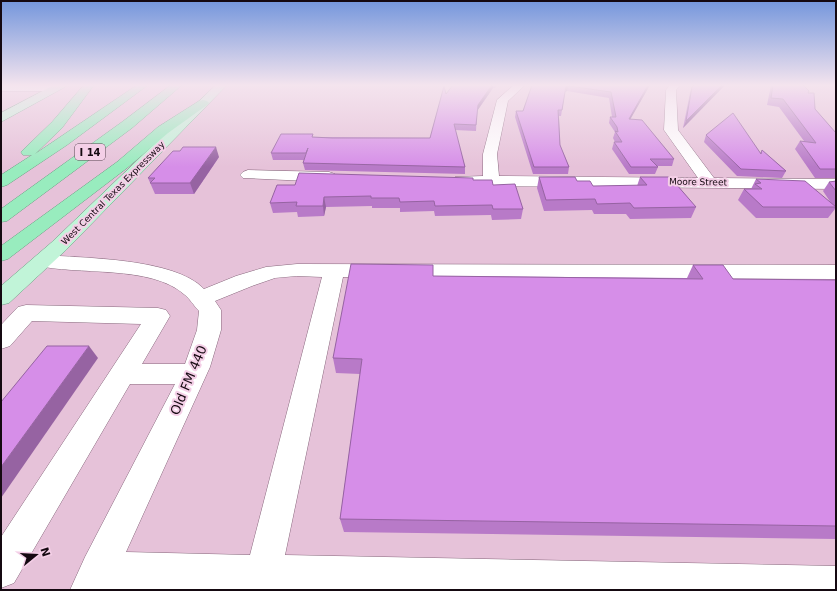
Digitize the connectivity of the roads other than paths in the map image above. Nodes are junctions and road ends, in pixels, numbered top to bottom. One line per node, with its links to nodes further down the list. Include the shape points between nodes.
1 (11, 113): 9 (main road)
2 (67, 113): 12 (highway)
3 (103, 113): 16 (highway, I 14)
4 (142, 113): 18 (highway, I 14)
5 (189, 113): 19 (highway)
6 (193, 113): 20 (main road, West Central Texas Expressway)
7 (500, 113): 14 (street, via 490,154)
8 (671, 113): 15 (street, via 671,130)
9 (1, 118)
10 (248, 175): 11 (street)
11 (341, 177)
12 (1, 178)
13 (443, 179): 14 (street, Moore Street)
14 (491, 180): 15 (street, Moore Street)
15 (708, 181): 17 (street, Moore Street)
16 (1, 182)
17 (836, 184)
18 (1, 217)
19 (1, 256)
20 (42, 261): 23 (main road, West Central Texas Expressway); 24 (street, Old FM 440, via 142,270 172,278 191,288)
21 (334, 270): 22 (street); 24 (street, via 273,272); 29 (street)
22 (836, 272)
23 (1, 298)
24 (200, 299): 27 (street, Old FM 440, via 210,310 208,330)
25 (1, 340): 26 (street, via 26,313 158,316)
26 (123, 374): 27 (street); 28 (street)
27 (193, 374): 30 (street, Old FM 440)
28 (1, 570)
29 (263, 574): 31 (street); 33 (street)
30 (93, 580): 31 (street)
31 (224, 582)
32 (836, 585): 33 (street)
33 (774, 587)

